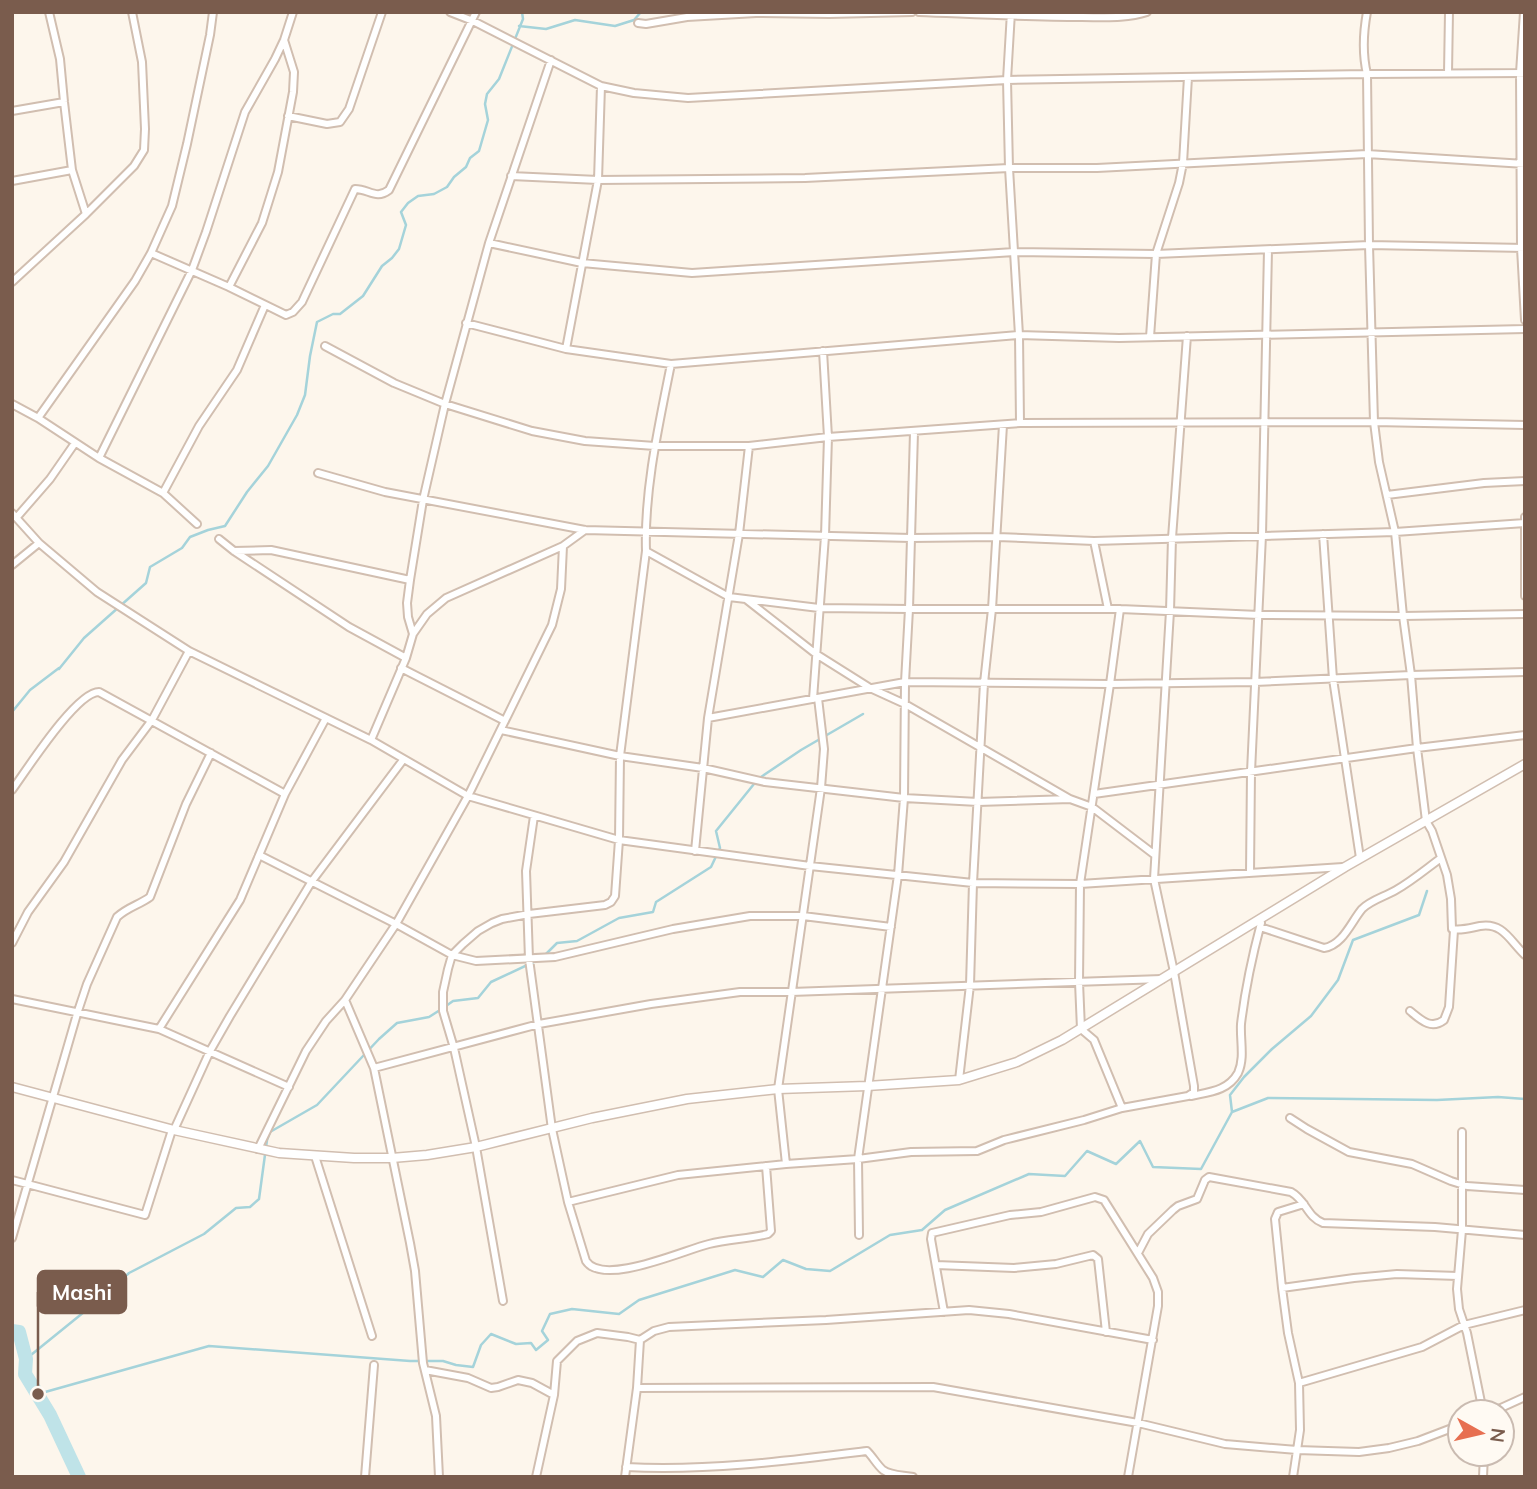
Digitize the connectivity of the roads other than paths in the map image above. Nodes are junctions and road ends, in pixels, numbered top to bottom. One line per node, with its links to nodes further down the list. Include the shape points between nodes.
1 (49, 12): 25 (street)
2 (132, 12): 36 (street, via 142,62 144,150)
3 (213, 12): 42 (street, via 172,206)
4 (293, 12): 17 (street)
5 (382, 12): 27 (street, via 349,109 340,122)
6 (450, 12): 15 (street)
7 (476, 12): 15 (street)
8 (912, 12): 16 (street, via 756,13)
9 (919, 12): 14 (street)
10 (1147, 12): 14 (street, via 1137,16)
11 (1367, 12): 21 (street, via 1363,35)
12 (1449, 12): 19 (street)
13 (1524, 12): 20 (street)
14 (1011, 14): 23 (street)
15 (473, 21): 18 (street); 48 (street, via 390,190 379,195 355,189 302,302 286,316)
16 (638, 23)
17 (284, 40): 27 (street, via 294,72); 45 (street, via 245,113)
18 (551, 60): 24 (street); 33 (street)
19 (1448, 73): 20 (street); 21 (street)
20 (1523, 73): 30 (street)
21 (1367, 74): 22 (street); 28 (street)
22 (1188, 77): 23 (street); 29 (street)
23 (1006, 80): 24 (street, via 688,98); 31 (street)
24 (601, 86): 34 (street)
25 (64, 102): 26 (street); 32 (street)
26 (12, 111)
27 (288, 116): 47 (street, via 278,172 262,223)
28 (1367, 155): 29 (street); 30 (street); 38 (street)
29 (1182, 163): 31 (street); 43 (street)
30 (1523, 164): 39 (street)
31 (1009, 168): 34 (street, via 805,178); 41 (street)
32 (72, 170): 35 (street); 36 (street)
33 (511, 176): 34 (street); 37 (street)
34 (598, 180): 44 (street)
35 (12, 181)
36 (86, 214): 46 (street)
37 (489, 243): 44 (street); 50 (street)
38 (1369, 246): 39 (street); 40 (street); 52 (street)
39 (1523, 248): 49 (street)
40 (1268, 250): 43 (street); 53 (street)
41 (1014, 252): 43 (street); 44 (street, via 692,273); 54 (street)
42 (150, 253): 45 (street); 63 (street)
43 (1156, 254): 56 (street)
44 (582, 263): 58 (street)
45 (192, 270): 47 (street); 75 (street)
46 (12, 282)
47 (229, 287): 48 (street)
48 (265, 305): 78 (street, via 237,370 199,426)
49 (1525, 320)
50 (466, 323): 58 (street); 62 (street)
51 (1525, 329): 52 (street)
52 (1373, 331): 53 (street); 65 (street)
53 (1267, 334): 55 (street); 64 (street)
54 (1019, 335): 56 (street); 59 (street); 66 (street)
55 (1187, 336): 56 (street); 67 (street)
56 (1150, 337)
57 (325, 346): 62 (street)
58 (566, 349): 60 (street)
59 (823, 351): 60 (street); 71 (street)
60 (671, 364): 73 (street)
61 (12, 404): 63 (street)
62 (445, 404): 73 (street, via 532,431 585,441); 80 (street)
63 (38, 418): 72 (street)
64 (1265, 422): 65 (street); 67 (street); 90 (street)
65 (1374, 422): 69 (street); 79 (street)
66 (1020, 423): 67 (street); 68 (street)
67 (1180, 423): 94 (street)
68 (1003, 425): 70 (street); 93 (street)
69 (1525, 425)
70 (914, 432): 71 (street); 92 (street)
71 (828, 437): 74 (street); 91 (street)
72 (75, 443): 75 (street); 81 (street, via 50,479)
73 (655, 446): 74 (street); 86 (street)
74 (749, 446): 88 (street)
75 (99, 458): 78 (street)
76 (318, 472): 80 (street)
77 (1525, 481): 79 (street)
78 (163, 493): 84 (street)
79 (1387, 495): 87 (street)
80 (423, 500): 85 (street); 102 (street)
81 (15, 515): 97 (street)
82 (1525, 517): 83 (street)
83 (1525, 523): 87 (street); 103 (street)
84 (197, 524)
85 (585, 530): 86 (street); 98 (street)
86 (646, 531): 88 (street); 100 (street)
87 (1395, 532): 89 (street); 115 (street)
88 (739, 534): 91 (street); 104 (street)
89 (1323, 534): 90 (street); 114 (street)
90 (1262, 535): 94 (street); 113 (street)
91 (825, 536): 92 (street); 106 (street)
92 (911, 537): 93 (street); 108 (street)
93 (997, 537): 96 (street); 109 (street)
94 (1172, 538): 96 (street); 111 (street)
95 (219, 539): 99 (street)
96 (1094, 541): 110 (street)
97 (38, 543): 101 (street); 117 (street, via 97,592)
98 (563, 546): 116 (street, via 446,598); 135 (street, via 561,589 552,625)
99 (234, 551): 102 (street, via 271,550); 119 (street, via 349,627)
100 (646, 551): 104 (street); 142 (street)
101 (12, 565)
102 (410, 580): 116 (street, via 407,603)
103 (1525, 596)
104 (729, 597): 105 (street); 133 (street)
105 (746, 599): 106 (street); 118 (street)
106 (819, 608): 108 (street); 118 (street)
107 (1120, 608): 110 (street); 111 (street); 127 (street)
108 (909, 609): 109 (street); 124 (street)
109 (992, 609): 110 (street); 126 (street)
110 (1108, 609)
111 (1170, 611): 113 (street); 128 (street)
112 (1525, 614): 115 (street)
113 (1259, 615): 114 (street); 125 (street)
114 (1329, 616): 115 (street); 123 (street)
115 (1403, 616): 122 (street)
116 (413, 634): 119 (street)
117 (189, 650): 132 (street); 134 (street)
118 (816, 654): 129 (street); 130 (street)
119 (406, 658): 120 (street)
120 (401, 668): 135 (street); 138 (street)
121 (1525, 672): 122 (street)
122 (1411, 675): 123 (street); 140 (street)
123 (1333, 679): 125 (street); 143 (street)
124 (905, 682): 126 (street); 129 (street); 131 (street)
125 (1255, 682): 128 (street); 147 (street)
126 (984, 683): 127 (street); 139 (street)
127 (1110, 684): 128 (street); 152 (street)
128 (1166, 684): 148 (street)
129 (870, 688): 130 (street); 131 (street)
130 (816, 699): 133 (street); 149 (street, via 824,749)
131 (905, 704): 139 (street); 154 (street)
132 (326, 718): 138 (street); 151 (street)
133 (708, 718): 146 (street)
134 (152, 720): 141 (street); 150 (street, via 99,692 90,693 56,728); 180 (street, via 122,760)
135 (505, 721): 136 (street)
136 (500, 730): 142 (street); 153 (street)
137 (1525, 735): 140 (street)
138 (371, 740): 144 (street)
139 (981, 747): 155 (street); 156 (street)
140 (1417, 748): 143 (street); 159 (street)
141 (211, 753): 151 (street); 193 (street, via 150,897 117,917)
142 (620, 756): 146 (street); 160 (street)
143 (1344, 759): 147 (street); 164 (street)
144 (403, 760): 153 (street); 171 (street)
145 (1525, 764): 159 (street)
146 (704, 768): 149 (street, via 765,782); 161 (street)
147 (1251, 772): 148 (street); 168 (street)
148 (1159, 785): 152 (street); 163 (street)
149 (821, 788): 154 (street); 166 (street)
150 (12, 790)
151 (285, 794): 162 (street)
152 (1094, 794): 157 (street)
153 (468, 796): 158 (street); 177 (street)
154 (904, 798): 156 (street); 169 (street)
155 (1069, 799): 156 (street); 157 (street)
156 (978, 802): 172 (street)
157 (1092, 807): 163 (street); 173 (street)
158 (534, 816): 160 (street); 174 (street, via 527,862)
159 (1426, 821): 164 (street); 165 (street)
160 (620, 840): 161 (street); 174 (street, via 611,902)
161 (695, 851): 166 (street)
162 (259, 855): 171 (street); 196 (street, via 240,900)
163 (1155, 855): 170 (street)
164 (1360, 858): 167 (street)
165 (1441, 858): 176 (street, via 1368,904 1330,947); 179 (street)
166 (810, 866): 169 (street); 175 (street)
167 (1345, 867): 168 (street); 176 (street)
168 (1250, 873): 170 (street)
169 (898, 875): 172 (street); 178 (street)
170 (1154, 879): 173 (street); 184 (street)
171 (313, 881): 177 (street); 198 (street)
172 (973, 883): 173 (street); 187 (street)
173 (1080, 884): 186 (street)
174 (529, 914): 181 (street, via 492,923); 183 (street)
175 (803, 916): 178 (street); 183 (street, via 731,918 555,957); 189 (street)
176 (1261, 922): 184 (street); 205 (street, via 1250,964 1238,1073 1221,1090)
177 (396, 924): 181 (street); 191 (street)
178 (891, 927): 188 (street)
179 (1454, 930): 182 (street, via 1493,925); 192 (street, via 1449,1007 1444,1020 1425,1024)
180 (12, 943)
181 (452, 955): 183 (street, via 483,961); 197 (street, via 442,1001)
182 (1525, 955)
183 (530, 958): 194 (street)
184 (1174, 972): 185 (street); 205 (street, via 1194,1086)
185 (1163, 979): 186 (street); 195 (street)
186 (1079, 982): 187 (street); 195 (street)
187 (970, 985): 188 (street); 200 (street)
188 (883, 988): 189 (street); 201 (street)
189 (791, 992): 194 (street, via 740,992); 204 (street)
190 (12, 999): 193 (street)
191 (345, 1000): 199 (street); 203 (street, via 306,1051)
192 (1410, 1012)
193 (76, 1014): 196 (street); 206 (street)
194 (539, 1024): 197 (street); 209 (street)
195 (1082, 1028): 200 (street, via 1017,1062); 207 (street, via 1094,1040)
196 (159, 1029): 198 (street)
197 (454, 1048): 199 (street); 212 (street)
198 (210, 1051): 203 (street); 210 (street)
199 (374, 1068): 215 (street)
200 (959, 1080): 201 (street)
201 (867, 1086): 204 (street); 216 (street)
202 (12, 1087): 206 (street)
203 (289, 1087): 213 (street)
204 (778, 1089): 209 (street, via 653,1105); 217 (street)
205 (1188, 1096): 207 (street)
206 (52, 1098): 210 (street); 220 (street)
207 (1122, 1108): 216 (street, via 977,1151)
208 (1290, 1118): 221 (street, via 1349,1152 1412,1164)
209 (552, 1129): 212 (street); 223 (street)
210 (173, 1130): 213 (street); 220 (street, via 145,1215)
211 (1462, 1132): 221 (street)
212 (476, 1147): 215 (street); 233 (street)
213 (258, 1149): 214 (street)
214 (315, 1156): 215 (street); 238 (street)
215 (392, 1158): 242 (street, via 415,1271)
216 (858, 1159): 217 (street); 226 (street)
217 (786, 1164): 218 (street)
218 (766, 1166): 223 (street, via 678,1175); 223 (street, via 768,1234 709,1244 633,1268 590,1267)
219 (12, 1180): 220 (street)
220 (27, 1184): 228 (street)
221 (1462, 1184): 222 (street); 225 (street)
222 (1525, 1190)
223 (568, 1202)
224 (1304, 1204): 225 (street, via 1316,1221 1323,1223); 229 (street, via 1292,1192 1209,1177 1197,1199 1178,1206 1148,1234); 232 (street, via 1275,1215)
225 (1462, 1230): 227 (street); 231 (street)
226 (859, 1235)
227 (1525, 1235)
228 (12, 1238)
229 (1138, 1253): 230 (street, via 1104,1200 1095,1197 932,1233); 240 (street, via 1158,1292)
230 (936, 1265): 235 (street); 237 (street, via 1014,1268 1093,1255 1098,1259)
231 (1458, 1276): 232 (street, via 1397,1274); 236 (street)
232 (1282, 1288): 243 (street)
233 (503, 1301)
234 (1525, 1310): 236 (street)
235 (944, 1312): 237 (street, via 1009,1314); 239 (street, via 669,1327)
236 (1464, 1325): 243 (street, via 1422,1347); 246 (street)
237 (1106, 1332): 240 (street)
238 (372, 1336)
239 (640, 1340): 244 (street); 245 (street, via 597,1333 578,1341 558,1361)
240 (1153, 1340): 247 (street)
241 (374, 1365): 252 (street)
242 (424, 1367): 245 (street, via 494,1388 518,1380 532,1383); 253 (street, via 436,1416)
243 (1299, 1383): 249 (street)
244 (637, 1388): 247 (street, via 933,1387); 250 (street)
245 (554, 1395): 254 (street)
246 (1480, 1398)
247 (1138, 1423): 249 (street, via 1225,1444); 258 (street)
248 (1446, 1430): 249 (street, via 1389,1448)
249 (1297, 1450): 259 (street)
250 (626, 1467): 251 (street); 255 (street)
251 (706, 1468): 256 (street); 257 (street, via 867,1451 880,1469)
252 (365, 1477)
253 (439, 1477)
254 (536, 1477)
255 (625, 1477)
256 (708, 1477)
257 (914, 1477)
258 (1128, 1477)
259 (1293, 1477)

